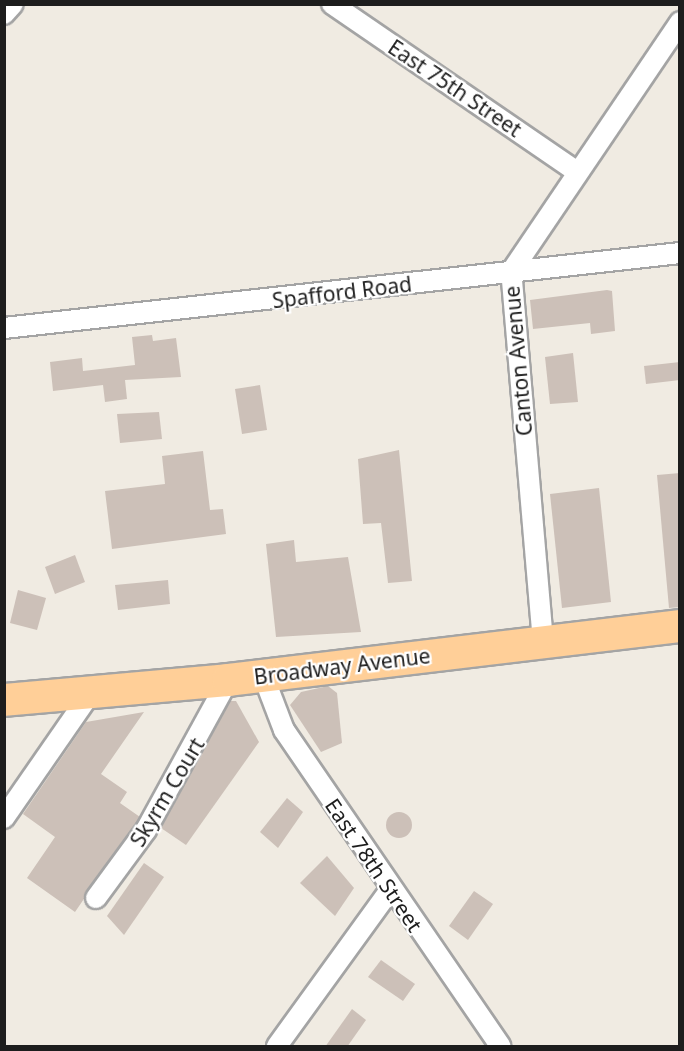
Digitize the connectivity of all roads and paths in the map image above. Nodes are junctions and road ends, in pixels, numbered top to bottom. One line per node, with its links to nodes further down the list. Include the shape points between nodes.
1 (332, 4): 6 (street, East 75th Street)
2 (13, 5): 3 (street); 4 (street)
3 (4, 6)
4 (4, 14)
5 (680, 22): 6 (street, Canton Avenue)
6 (577, 172): 8 (street, Canton Avenue)
7 (680, 253): 8 (street, Spafford Road)
8 (511, 272): 9 (street, Spafford Road); 11 (street, Canton Avenue)
9 (4, 328)
10 (680, 626): 11 (main road, Broadway Avenue)
11 (543, 642): 12 (main road, Broadway Avenue)
12 (263, 675): 13 (main road, Broadway Avenue); 17 (street, East 78th Street, via 284,730)
13 (228, 680): 14 (main road, Broadway Avenue); 18 (street, Skyrm Court, via 146,830)
14 (92, 691): 15 (main road, Broadway Avenue); 16 (street)
15 (4, 700)
16 (4, 818)
17 (389, 891): 19 (street); 20 (street, East 78th Street)
18 (96, 898)
19 (277, 1047)
20 (500, 1047)

